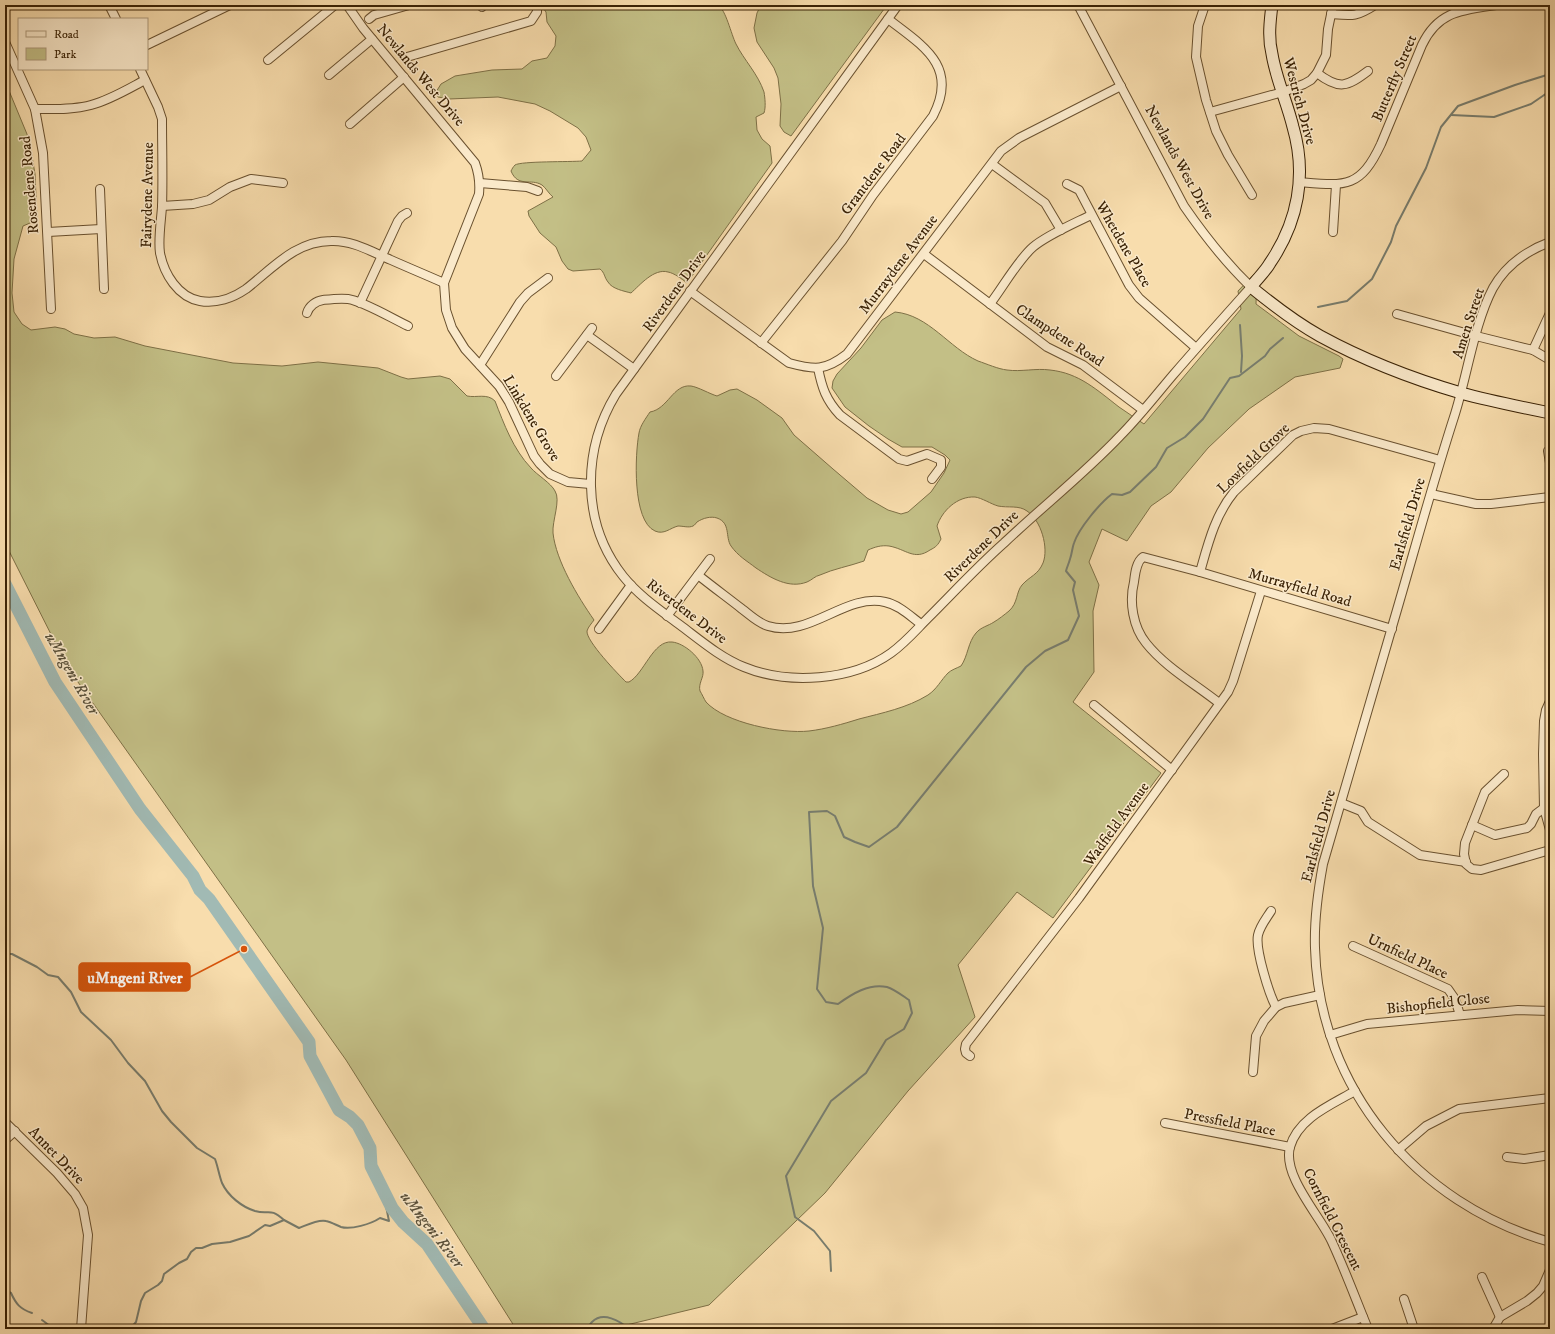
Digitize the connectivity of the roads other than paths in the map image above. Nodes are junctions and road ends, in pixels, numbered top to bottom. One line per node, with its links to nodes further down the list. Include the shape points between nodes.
1 (230, 5): 20 (street)
2 (335, 5): 22 (street)
3 (347, 5): 18 (street, Newlands West Drive)
4 (409, 5): 16 (street, via 374,15)
5 (537, 5): 21 (street, via 537,12 531,21)
6 (898, 5): 17 (street, Riverdene Drive)
7 (1078, 5): 31 (street, Newlands West Drive)
8 (1205, 5): 34 (street, via 1198,26 1196,57)
9 (1272, 5): 32 (street, Westrich Drive, via 1271,52)
10 (1333, 5): 14 (street)
11 (1375, 5): 14 (street, via 1355,16)
12 (1496, 5): 42 (street, Butterfly Street, via 1455,12 1430,31 1374,159 1363,174)
13 (111, 6): 15 (street)
14 (1331, 14): 27 (street, via 1326,55)
15 (116, 18)
16 (369, 19)
17 (888, 19): 60 (street, Riverdene Drive); 71 (street, Grantdene Road, via 928,51 936,62 942,80 938,108 842,240)
18 (372, 39): 28 (street); 29 (street, Newlands West Drive)
19 (5, 42): 23 (street, Rosendene Road)
20 (148, 45)
21 (407, 57)
22 (268, 60)
23 (18, 65)
24 (21, 70): 33 (street, Rosendene Road)
25 (140, 70): 30 (street, Fairydene Avenue)
26 (1368, 71): 27 (street, via 1353,82 1341,85 1334,84)
27 (1317, 73): 32 (street, via 1304,84)
28 (328, 75)
29 (404, 77): 35 (street); 36 (street, Newlands West Drive)
30 (145, 80): 33 (street, via 109,99 90,105 68,109); 46 (street, Fairydene Avenue, via 162,119)
31 (1121, 86): 37 (street, Murraydene Avenue, via 1019,138 1001,151); 58 (street, Newlands West Drive, via 1184,206 1229,266)
32 (1283, 92): 34 (street); 38 (street, Westrich Drive, via 1298,144)
33 (35, 109): 51 (street, Rosendene Road, via 44,153)
34 (1210, 112): 45 (street, via 1228,155)
35 (350, 124)
36 (475, 164): 40 (street, Linkdene Grove)
37 (992, 164): 50 (street, via 1044,203); 54 (street, Murraydene Avenue)
38 (1300, 182): 42 (street, Butterfly Street); 58 (street, Westrich Drive, via 1285,238 1270,264)
39 (283, 183): 46 (street, via 251,179 230,187 209,200)
40 (480, 183): 44 (street, via 527,187); 57 (street, Linkdene Grove, via 476,204)
41 (1067, 184): 48 (street, Whetdene Place, via 1079,190)
42 (1336, 186): 52 (street)
43 (100, 189): 49 (street)
44 (538, 191)
45 (1252, 195)
46 (162, 206): 55 (street, Fairydene Avenue, via 160,251 165,269 174,285 196,300 222,301 234,296 291,252 317,242 343,241)
47 (407, 213): 55 (street, via 398,221)
48 (1091, 215): 50 (street); 72 (street, Whetdene Place, via 1129,285 1139,298)
49 (101, 229): 51 (street); 59 (street)
50 (1061, 230): 62 (street, via 1034,246)
51 (48, 232): 63 (street, Rosendene Road)
52 (1333, 232)
53 (1550, 242): 70 (street, Amen Street, via 1524,254 1502,275 1493,288)
54 (924, 254): 62 (street, Clampdene Road); 76 (street, Murraydene Avenue, via 847,354 835,363)
55 (382, 256): 57 (street, Fairydene Avenue); 61 (street)
56 (548, 278): 75 (street, via 520,302)
57 (444, 283): 75 (street, Linkdene Grove, via 446,310 452,328)
58 (1251, 287): 72 (street, Riverdene Drive); 79 (street, Newlands West Drive, via 1281,311 1320,336 1398,372)
59 (104, 289)
60 (690, 291): 71 (street, Murraydene Avenue); 77 (street, Riverdene Drive)
61 (360, 303): 64 (street, via 348,299 320,301 310,307); 67 (street)
62 (990, 304): 80 (street, Clampdene Road, via 1047,347 1083,365)
63 (51, 309)
64 (307, 313)
65 (1550, 313): 73 (street)
66 (1397, 314): 70 (street)
67 (408, 326)
68 (592, 328): 69 (street)
69 (587, 335): 77 (street); 78 (street)
70 (1476, 336): 73 (street); 79 (street, Amen Street)
71 (761, 343): 76 (street, Murraydene Avenue, via 789,363)
72 (1196, 348): 80 (street, Riverdene Drive)
73 (1533, 350): 74 (street)
74 (1550, 360)
75 (480, 366): 86 (street, Linkdene Grove, via 499,386 509,402 540,464 550,474 568,482)
76 (818, 368): 85 (street, via 823,390 835,410 895,457 907,461 927,454 940,460 941,467)
77 (634, 369): 86 (street, Riverdene Drive, via 616,394 603,419 591,461)
78 (556, 376)
79 (1462, 393): 81 (street, Newlands West Drive); 83 (street, Earlsfield Drive)
80 (1143, 410): 95 (street, Riverdene Drive, via 1121,436 1001,545)
81 (1550, 413)
82 (1548, 451): 84 (street)
83 (1440, 460): 87 (street, Earlsfield Drive); 90 (street, Lowfield Grove, via 1329,429 1314,428 1296,434 1225,503)
84 (1550, 463)
85 (932, 479)
86 (590, 484): 92 (street, Riverdene Drive, via 594,518 605,546)
87 (1431, 494): 88 (street, via 1476,504); 97 (street, Earlsfield Drive)
88 (1550, 497)
89 (710, 559): 91 (street)
90 (1200, 572): 93 (street, Murrayfield Road); 99 (street, Murrayfield Road, via 1142,558 1137,565 1131,593 1134,621 1145,642 1163,660)
91 (698, 575): 94 (street); 95 (street, via 767,626 798,626 872,600 898,607)
92 (631, 585): 94 (street, Riverdene Drive); 96 (street)
93 (1261, 591): 97 (street, Murrayfield Road); 99 (street, Wadfield Avenue, via 1233,681)
94 (667, 616): 95 (street, Riverdene Drive, via 710,647 744,667 790,678 837,675 867,666 909,638)
95 (922, 624)
96 (599, 629)
97 (1392, 629): 103 (street, Earlsfield Drive)
98 (1550, 701): 104 (street, via 1544,721)
99 (1219, 703): 101 (street, Wadfield Avenue)
100 (1094, 705): 101 (street)
101 (1172, 770): 116 (street, Wadfield Avenue, via 1079,898 966,1044 966,1053)
102 (1504, 774): 105 (street, via 1485,792)
103 (1341, 803): 108 (street, via 1361,811 1368,822 1420,855); 111 (street, Earlsfield Drive, via 1318,890 1315,949)
104 (1544, 808): 105 (street, via 1536,814 1527,828 1495,835); 106 (street)
105 (1472, 826): 108 (street, via 1465,843)
106 (1550, 830)
107 (1550, 850): 108 (street, via 1481,870 1472,869)
108 (1466, 862)
109 (1271, 911): 112 (street, via 1260,928 1257,940)
110 (1353, 946): 114 (street, Urnfield Place, via 1448,990 1456,999)
111 (1320, 995): 112 (street); 115 (street, Earlsfield Drive)
112 (1276, 1007): 117 (street, via 1257,1031)
113 (1550, 1011): 114 (street, Bishopfield Close, via 1518,1010)
114 (1460, 1015): 115 (street, Bishopfield Close, via 1367,1024)
115 (1330, 1035): 118 (street, Earlsfield Drive)
116 (970, 1056)
117 (1253, 1072)
118 (1355, 1091): 124 (street, via 1308,1120 1296,1134); 125 (street, Earlsfield Drive, via 1370,1116)
119 (1550, 1098): 125 (street, via 1459,1109 1426,1126)
120 (5, 1122): 122 (street, Annet Drive)
121 (1165, 1123): 124 (street, Pressfield Place)
122 (15, 1131): 123 (street); 134 (street, Annet Drive, via 81,1201 88,1235)
123 (5, 1140)
124 (1290, 1147): 132 (street, Cornfield Crescent, via 1289,1156 1295,1180 1332,1241)
125 (1398, 1150): 128 (street, Earlsfield Drive, via 1414,1167 1460,1202 1516,1232)
126 (1550, 1155): 127 (street, via 1524,1159)
127 (1507, 1157)
128 (1550, 1242)
129 (1550, 1270): 133 (street, via 1537,1293)
130 (1482, 1277): 133 (street)
131 (1404, 1299): 137 (street)
132 (1363, 1317): 135 (street); 136 (street, Cornfield Crescent)
133 (1500, 1317): 138 (street)
134 (81, 1329)
135 (1332, 1329)
136 (1368, 1329)
137 (1414, 1329)
138 (1493, 1329)

